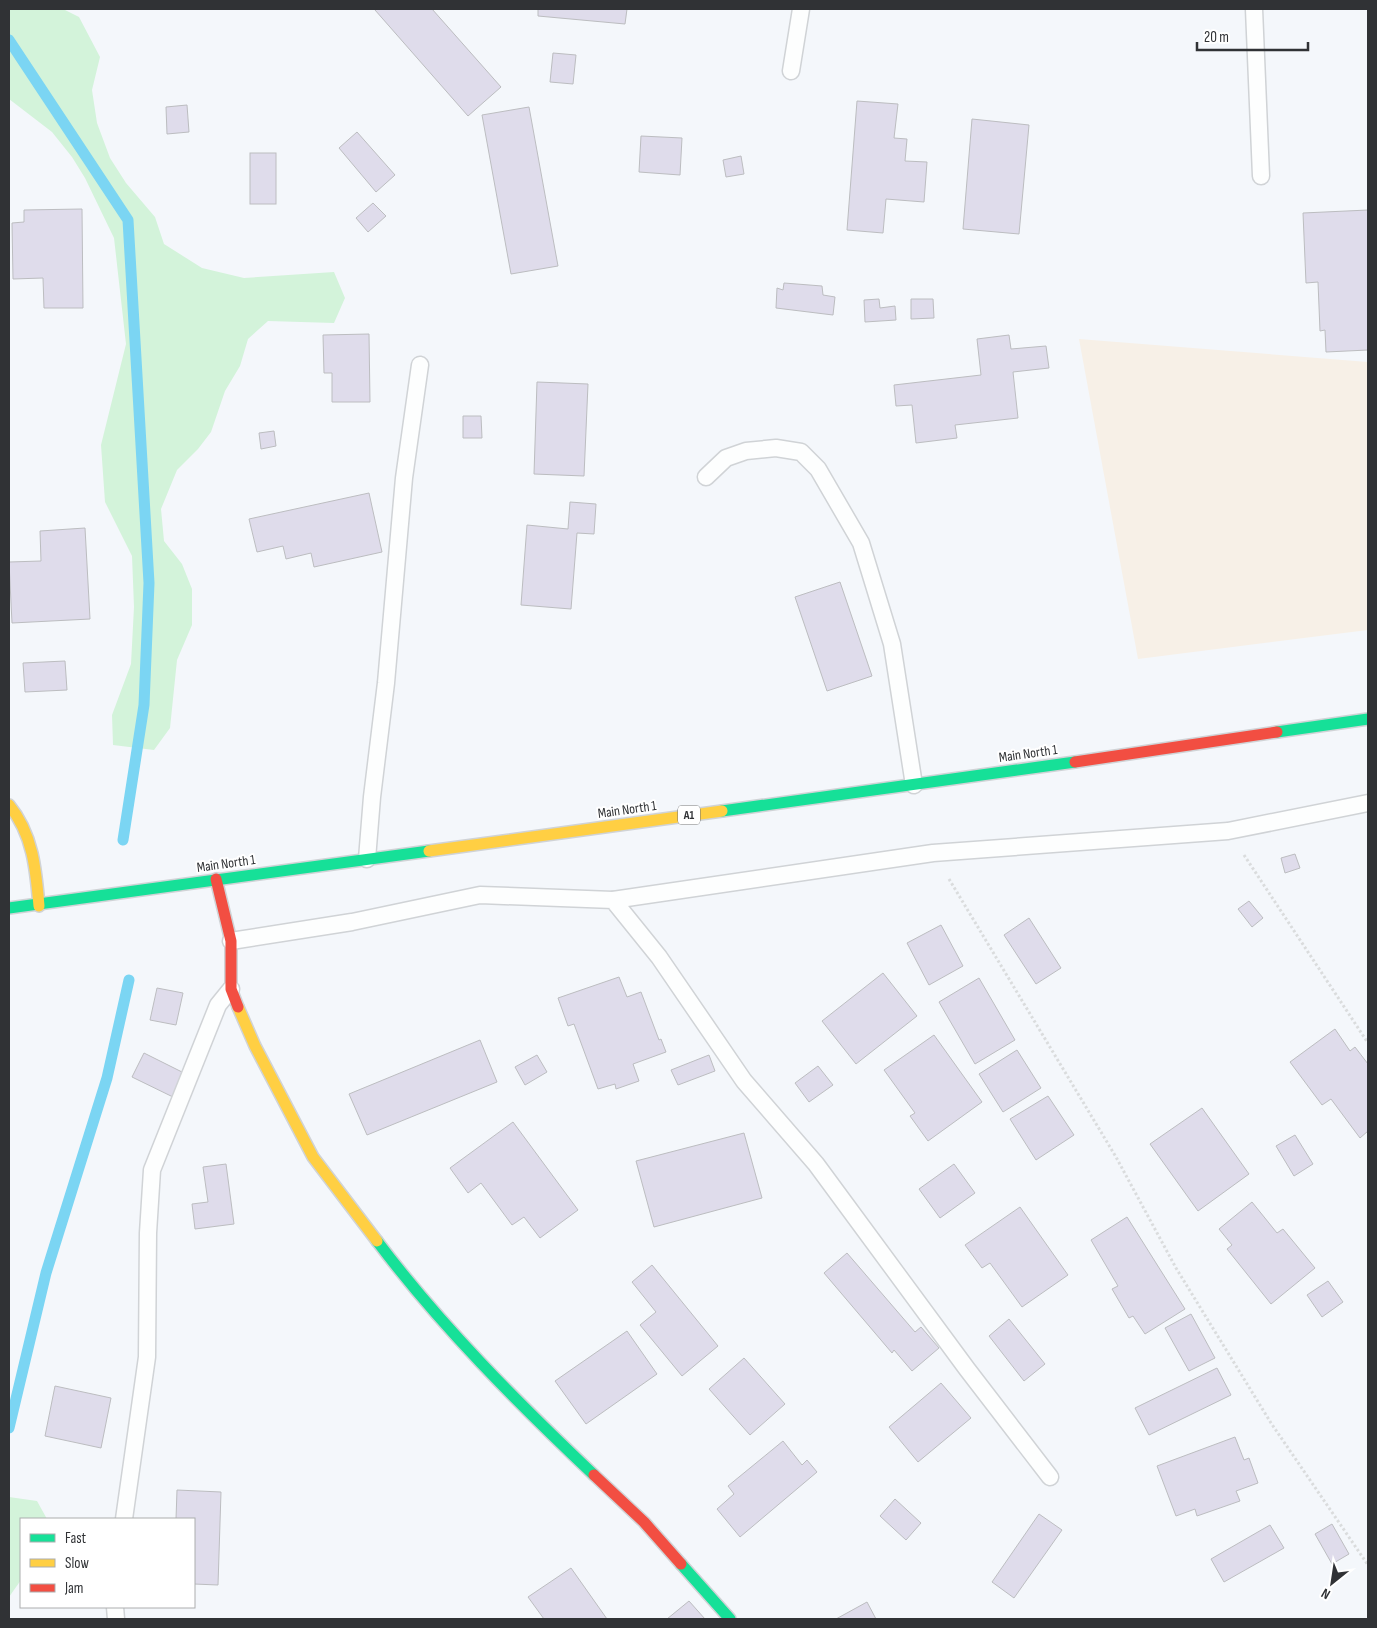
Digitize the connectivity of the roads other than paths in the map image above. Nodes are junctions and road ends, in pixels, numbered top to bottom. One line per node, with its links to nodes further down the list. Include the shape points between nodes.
1 (801, 9): 3 (lane)
2 (1254, 9): 4 (lane)
3 (791, 71)
4 (1261, 176)
5 (420, 365): 11 (lane, via 404,478)
6 (706, 477): 8 (lane, via 726,458 753,450 776,448 801,452 818,469 861,543 892,644)
7 (1368, 720): 8 (main road, Main North 1 / A1)
8 (914, 784): 11 (main road, Main North 1 / A1)
9 (1368, 803): 13 (lane, via 1228,831 934,853)
10 (9, 805): 14 (main road, via 18,815 35,862)
11 (367, 860): 12 (main road, Main North 1 / A1)
12 (216, 879): 14 (main road, Main North 1 / A1); 16 (main road)
13 (613, 900): 16 (lane, via 480,895 352,922); 18 (lane, via 659,957 744,1082 816,1164)
14 (39, 906): 15 (main road, Main North 1 / A1)
15 (9, 908)
16 (231, 941): 17 (main road)
17 (231, 989): 19 (lane, via 218,1005 152,1170 147,1357); 20 (main road, via 255,1046 313,1157 397,1268 518,1404 644,1522)
18 (1050, 1477)
19 (124, 1518)
20 (730, 1619)

